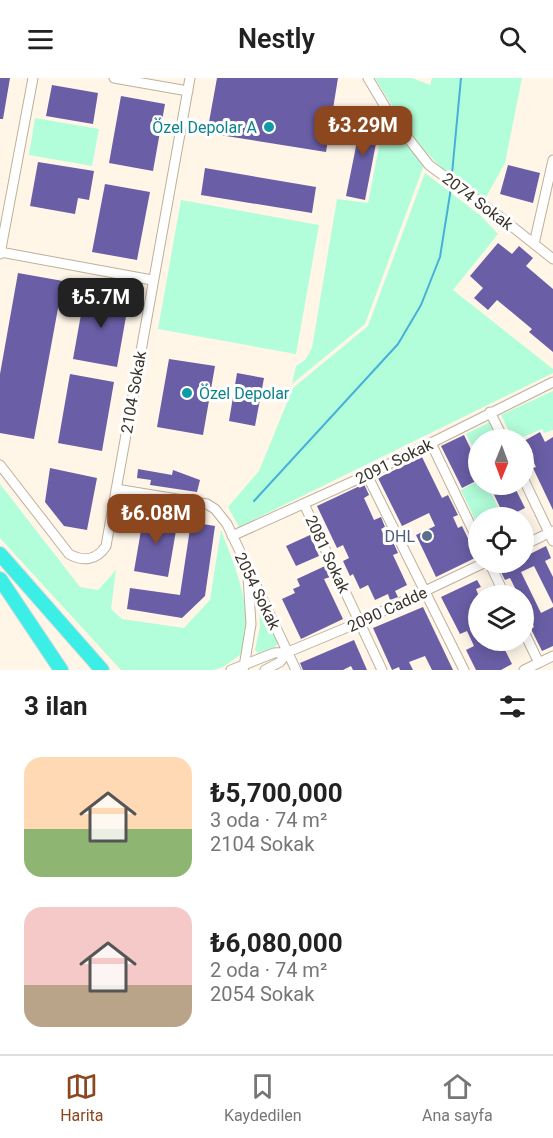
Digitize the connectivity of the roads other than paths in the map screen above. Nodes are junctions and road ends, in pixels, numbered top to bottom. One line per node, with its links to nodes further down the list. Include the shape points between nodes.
1 (33, 78): 8 (street)
2 (114, 78): 5 (street)
3 (190, 78): 5 (street, 2104 Sokak)
4 (368, 78): 7 (street, 2074 Sokak, via 390,115 429,165)
5 (188, 91): 10 (street, 2104 Sokak)
6 (553, 160): 7 (street)
7 (534, 244): 9 (street, 2074 Sokak)
8 (0, 253): 10 (street)
9 (553, 259)
10 (152, 280): 17 (street, 2104 Sokak)
11 (553, 382): 12 (street, 2091 Sokak)
12 (490, 412): 13 (street); 14 (street, 2091 Sokak)
13 (498, 429)
14 (431, 443): 16 (street, 2091 Sokak); 20 (street)
15 (0, 465): 17 (street, 2104 Sokak, via 69,554 83,560 99,555 106,546)
16 (367, 475): 19 (street, 2091 Sokak); 28 (street)
17 (116, 489): 22 (street, 2054 Sokak, via 207,504 223,517)
18 (532, 495): 21 (street)
19 (304, 504): 22 (street, 2091 Sokak); 29 (street, 2081 Sokak)
20 (468, 519)
21 (552, 535): 23 (street)
22 (232, 536): 25 (street, 2054 Sokak)
23 (534, 541)
24 (0, 554): 37 (highway)
25 (247, 568): 31 (street, 2054 Sokak); 34 (street, via 251,624)
26 (468, 571): 28 (street, 2090 Cadde)
27 (0, 579): 36 (highway)
28 (425, 591): 29 (street, 2090 Cadde); 41 (street)
29 (360, 622): 31 (street, 2090 Cadde); 40 (street, 2081 Sokak)
30 (533, 651): 33 (street)
31 (288, 652): 34 (street, 2090 Cadde, via 274,653); 35 (street, 2054 Sokak); 39 (street, 2090 Cadde)
32 (553, 656): 33 (street)
33 (539, 663): 42 (street)
34 (244, 668): 38 (street, 2090 Cadde)
35 (295, 669)
36 (61, 670)
37 (102, 670)
38 (231, 670)
39 (265, 670)
40 (382, 670)
41 (464, 670)
42 (524, 670)

